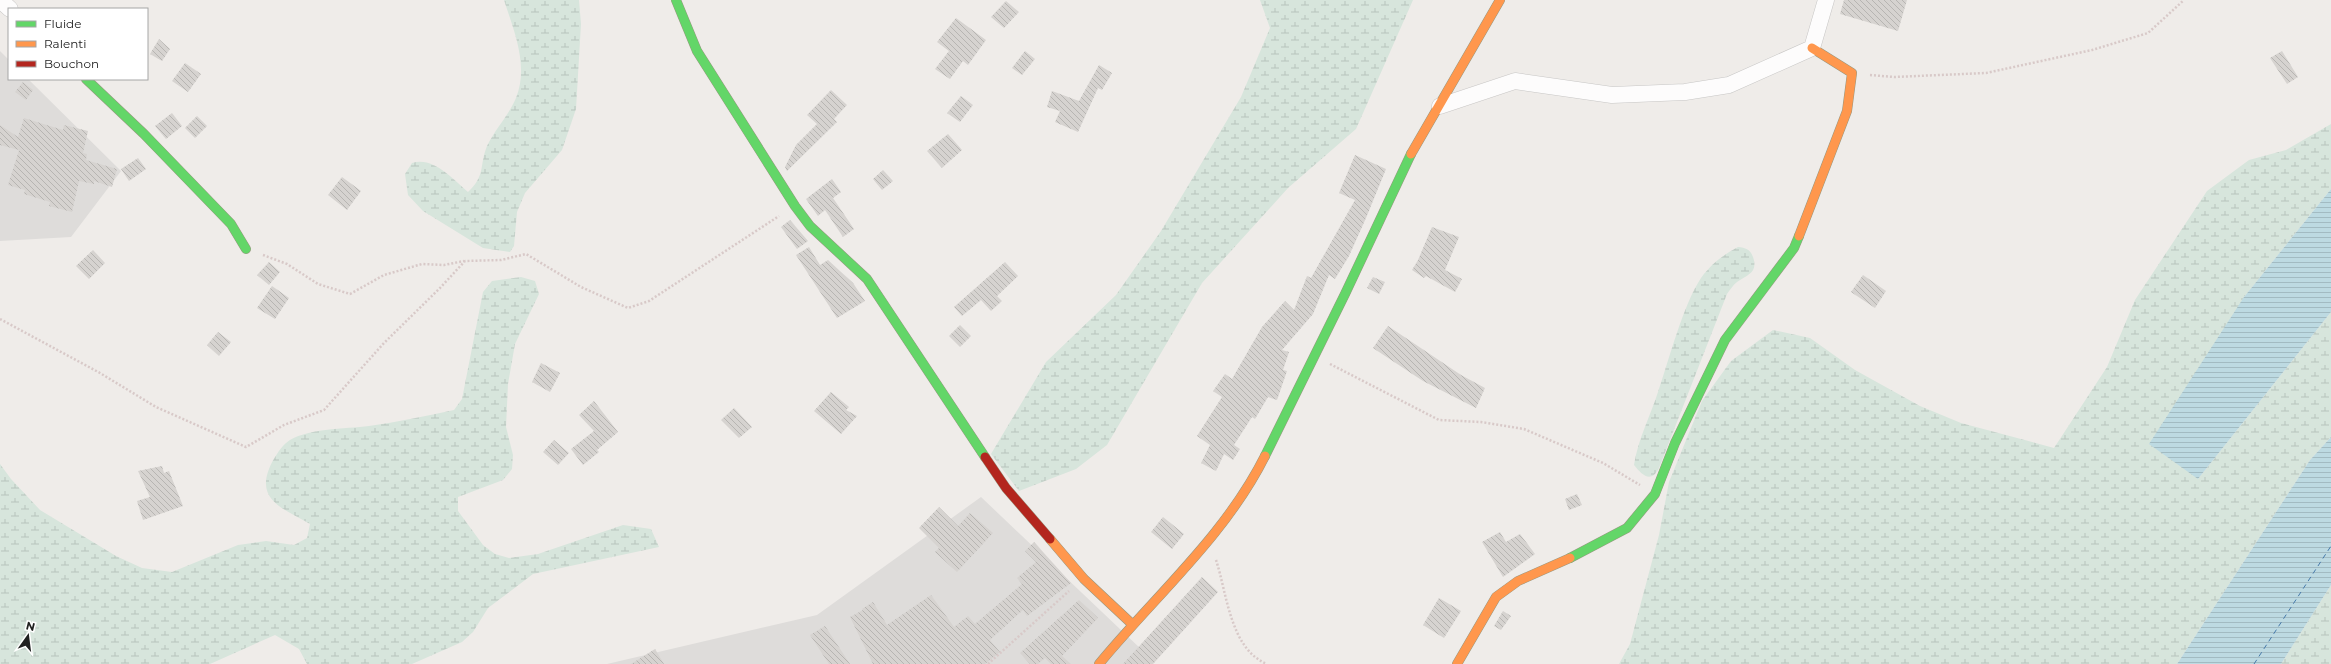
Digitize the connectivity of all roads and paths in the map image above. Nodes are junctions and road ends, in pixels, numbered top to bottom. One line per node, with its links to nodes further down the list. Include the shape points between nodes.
1 (0, 0): 6 (street)
2 (676, 0): 11 (street, via 697,51)
3 (1500, 0): 10 (street)
4 (1826, 0): 7 (street)
5 (2184, 0): 8 (path, via 2148,33 2084,52 1986,73 1894,77)
6 (9, 8)
7 (1812, 48): 8 (street); 10 (street, via 1729,85 1685,92 1612,95 1515,81)
8 (1852, 73): 16 (street, via 1847,111 1794,248 1725,340 1675,443)
9 (87, 80): 12 (street, via 144,134 231,224)
10 (1440, 106): 15 (street, via 1405,164)
11 (795, 206): 13 (path, via 649,301 628,308 581,287 526,254 501,260); 18 (street, via 810,226 867,279 1006,488)
12 (246, 250): 13 (path, via 287,264 318,284 350,294 390,273 422,264 444,265)
13 (465, 261): 14 (path, via 384,343 324,410 284,426 246,447 156,407 100,373)
14 (0, 319)
15 (1315, 355): 16 (path, via 1439,420 1480,422 1524,429 1603,463); 17 (street, via 1252,481)
16 (1655, 494): 23 (street, via 1627,528 1564,561 1518,581 1496,597)
17 (1209, 539): 19 (street, via 1195,558); 22 (path, via 1220,570 1233,625 1250,653)
18 (1084, 579): 19 (street); 20 (path)
19 (1132, 624): 21 (street)
20 (988, 664)
21 (1099, 664)
22 (1265, 664)
23 (1457, 664)

